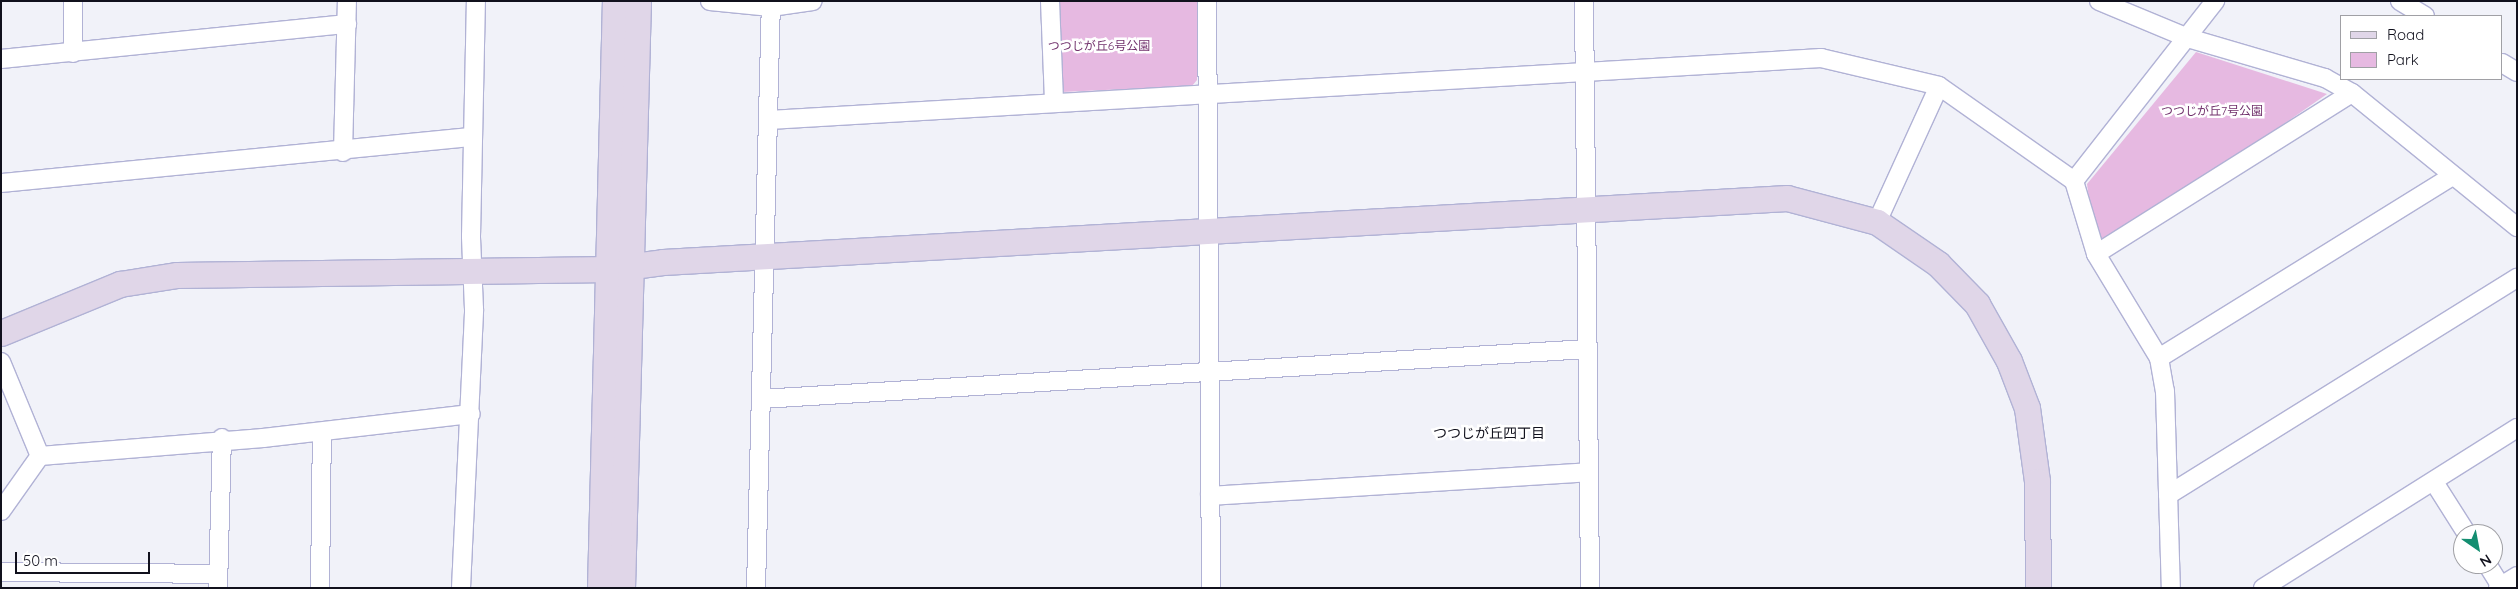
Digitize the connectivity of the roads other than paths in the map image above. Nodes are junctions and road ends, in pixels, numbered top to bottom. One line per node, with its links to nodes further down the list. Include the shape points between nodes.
1 (72, 1): 18 (street)
2 (347, 1): 16 (street)
3 (476, 1): 28 (street)
4 (615, 1): 39 (street)
5 (638, 1): 39 (street)
6 (710, 1): 14 (street)
7 (813, 1): 14 (street)
8 (1050, 1): 26 (street)
9 (1207, 1): 24 (street)
10 (1584, 1): 21 (street)
11 (2099, 1): 17 (street)
12 (2215, 1): 17 (street)
13 (2400, 1): 15 (street)
14 (771, 4): 27 (street)
15 (2422, 15)
16 (347, 24): 18 (street); 29 (street)
17 (2188, 38): 25 (street, via 2325,78); 31 (street)
18 (74, 53): 19 (street)
19 (1, 59)
20 (2503, 64): 22 (street)
21 (1587, 70): 23 (street, via 1822,58); 24 (street); 33 (street)
22 (2517, 72)
23 (1939, 86): 31 (street); 34 (street)
24 (1208, 93): 26 (street); 36 (street)
25 (2352, 93): 30 (street); 37 (street)
26 (1054, 102): 27 (street, via 972,111)
27 (769, 120): 38 (street)
28 (472, 137): 29 (street); 40 (street)
29 (343, 152): 32 (street)
30 (2452, 176): 35 (street); 44 (street)
31 (2074, 181): 37 (street)
32 (1, 183)
33 (1588, 206): 34 (street, via 1787,198); 36 (street); 43 (street)
34 (1877, 222): 71 (street, via 1938,264 1977,304 2009,361 2027,408 2037,482)
35 (2517, 227)
36 (1210, 231): 38 (street); 46 (street)
37 (2096, 254): 44 (street)
38 (764, 258): 39 (street); 47 (street)
39 (620, 268): 40 (street); 66 (street); 67 (street)
40 (472, 274): 42 (street, via 178,275 120,284); 48 (street)
41 (2517, 278): 55 (street)
42 (1, 333)
43 (1587, 349): 46 (street); 53 (street)
44 (2159, 358): 55 (street)
45 (1, 362): 52 (street)
46 (1212, 371): 47 (street); 56 (street)
47 (761, 399): 68 (street)
48 (471, 414): 50 (street); 65 (street)
49 (2517, 428): 54 (street)
50 (322, 432): 51 (street); 64 (street)
51 (222, 438): 52 (street); 62 (street)
52 (40, 456): 57 (street)
53 (1587, 472): 56 (street); 70 (street)
54 (2434, 482): 58 (street); 73 (street)
55 (2168, 495): 72 (street)
56 (1210, 496): 69 (street)
57 (1, 511)
58 (2461, 524)
59 (1, 572): 62 (street)
60 (2493, 574): 63 (street)
61 (2517, 576): 63 (street)
62 (218, 581)
63 (2501, 587)
64 (320, 588)
65 (461, 588)
66 (600, 588)
67 (622, 588)
68 (756, 588)
69 (1211, 588)
70 (1590, 588)
71 (2038, 588)
72 (2171, 588)
73 (2263, 588)

